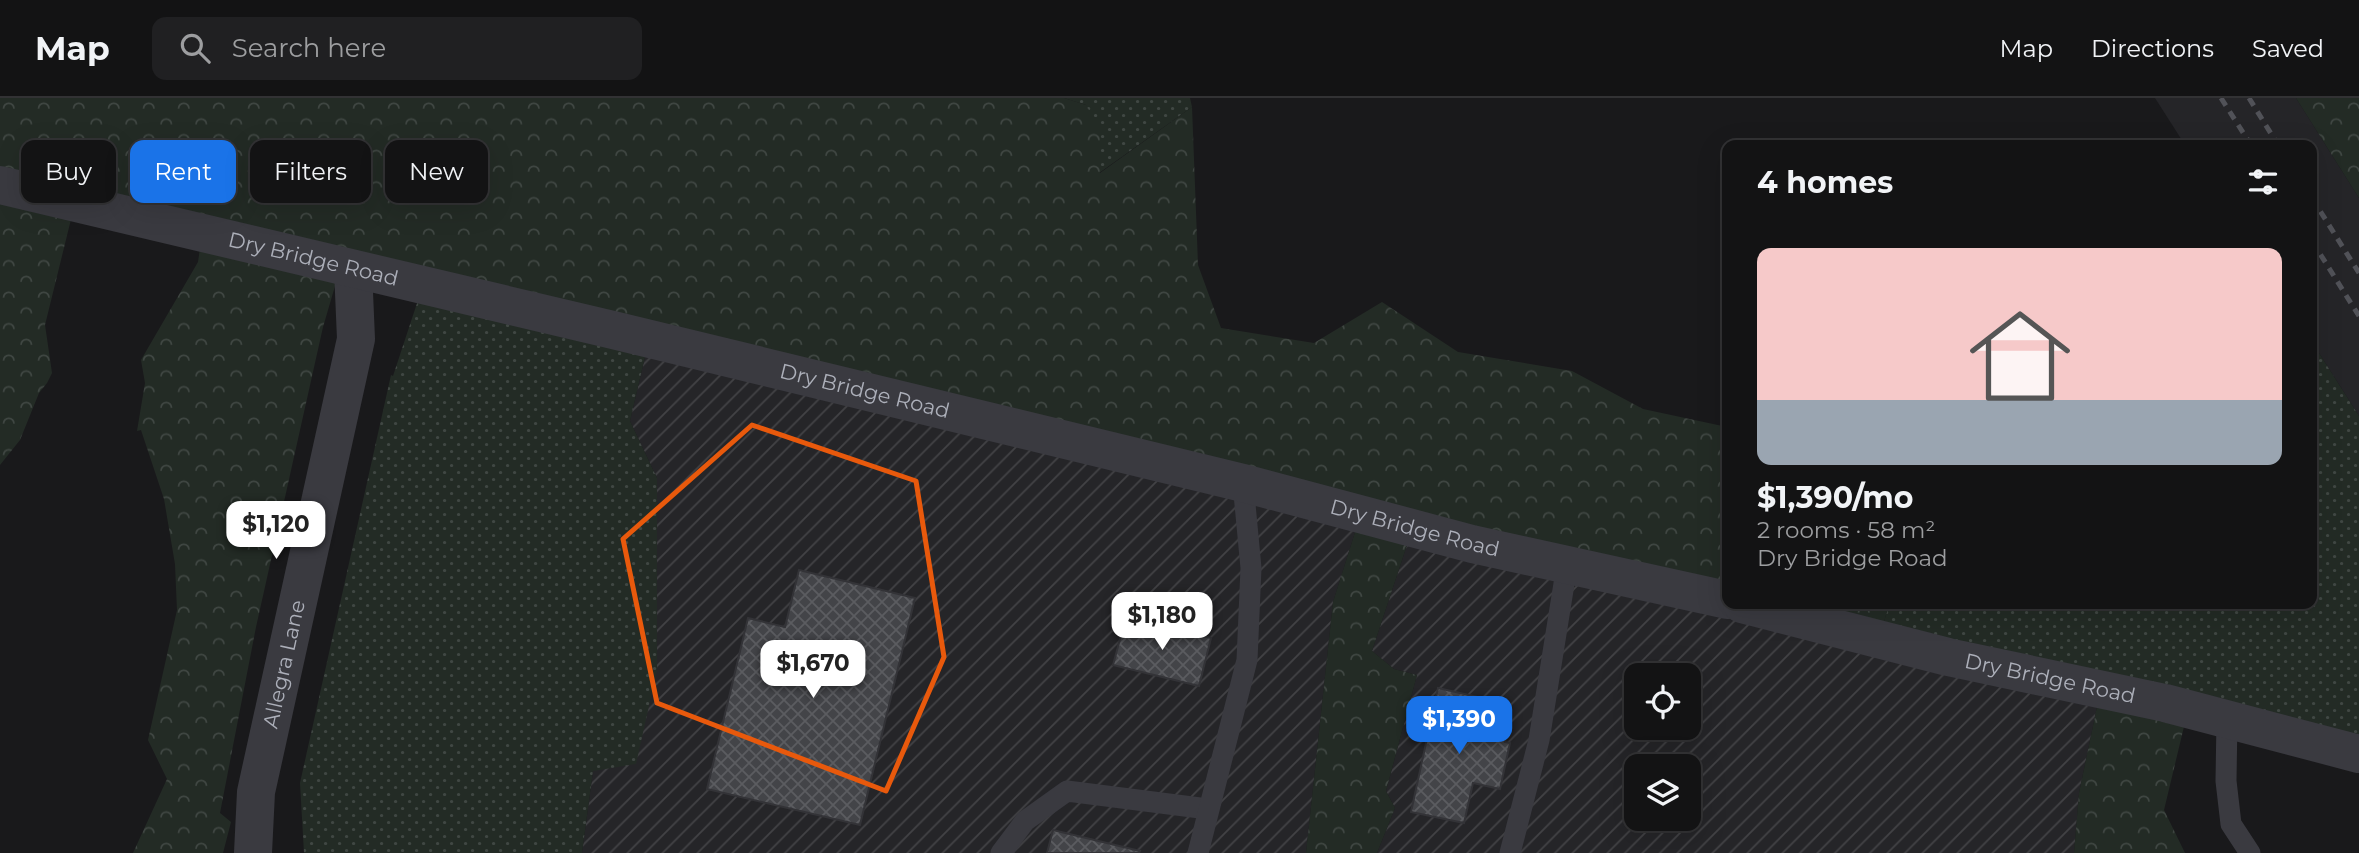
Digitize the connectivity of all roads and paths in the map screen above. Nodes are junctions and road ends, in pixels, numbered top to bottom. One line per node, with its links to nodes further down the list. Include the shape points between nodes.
1 (0, 185): 2 (street, Dry Bridge Road)
2 (353, 269): 3 (street, Dry Bridge Road); 10 (street, Allegra Lane, via 356,339 256,792)
3 (1243, 483): 4 (street, Dry Bridge Road); 9 (lane, via 1251,568 1247,660)
4 (1567, 565): 5 (street, Dry Bridge Road); 13 (lane, via 1539,740)
5 (1722, 599)
6 (1761, 609): 7 (street, Dry Bridge Road, via 1948,657)
7 (2227, 719): 8 (street, Dry Bridge Road); 14 (lane, via 2231,824)
8 (2359, 754)
9 (1208, 809): 11 (lane, via 1067,791 1025,821); 12 (lane)
10 (253, 853)
11 (1001, 853)
12 (1198, 853)
13 (1510, 853)
14 (2250, 853)

